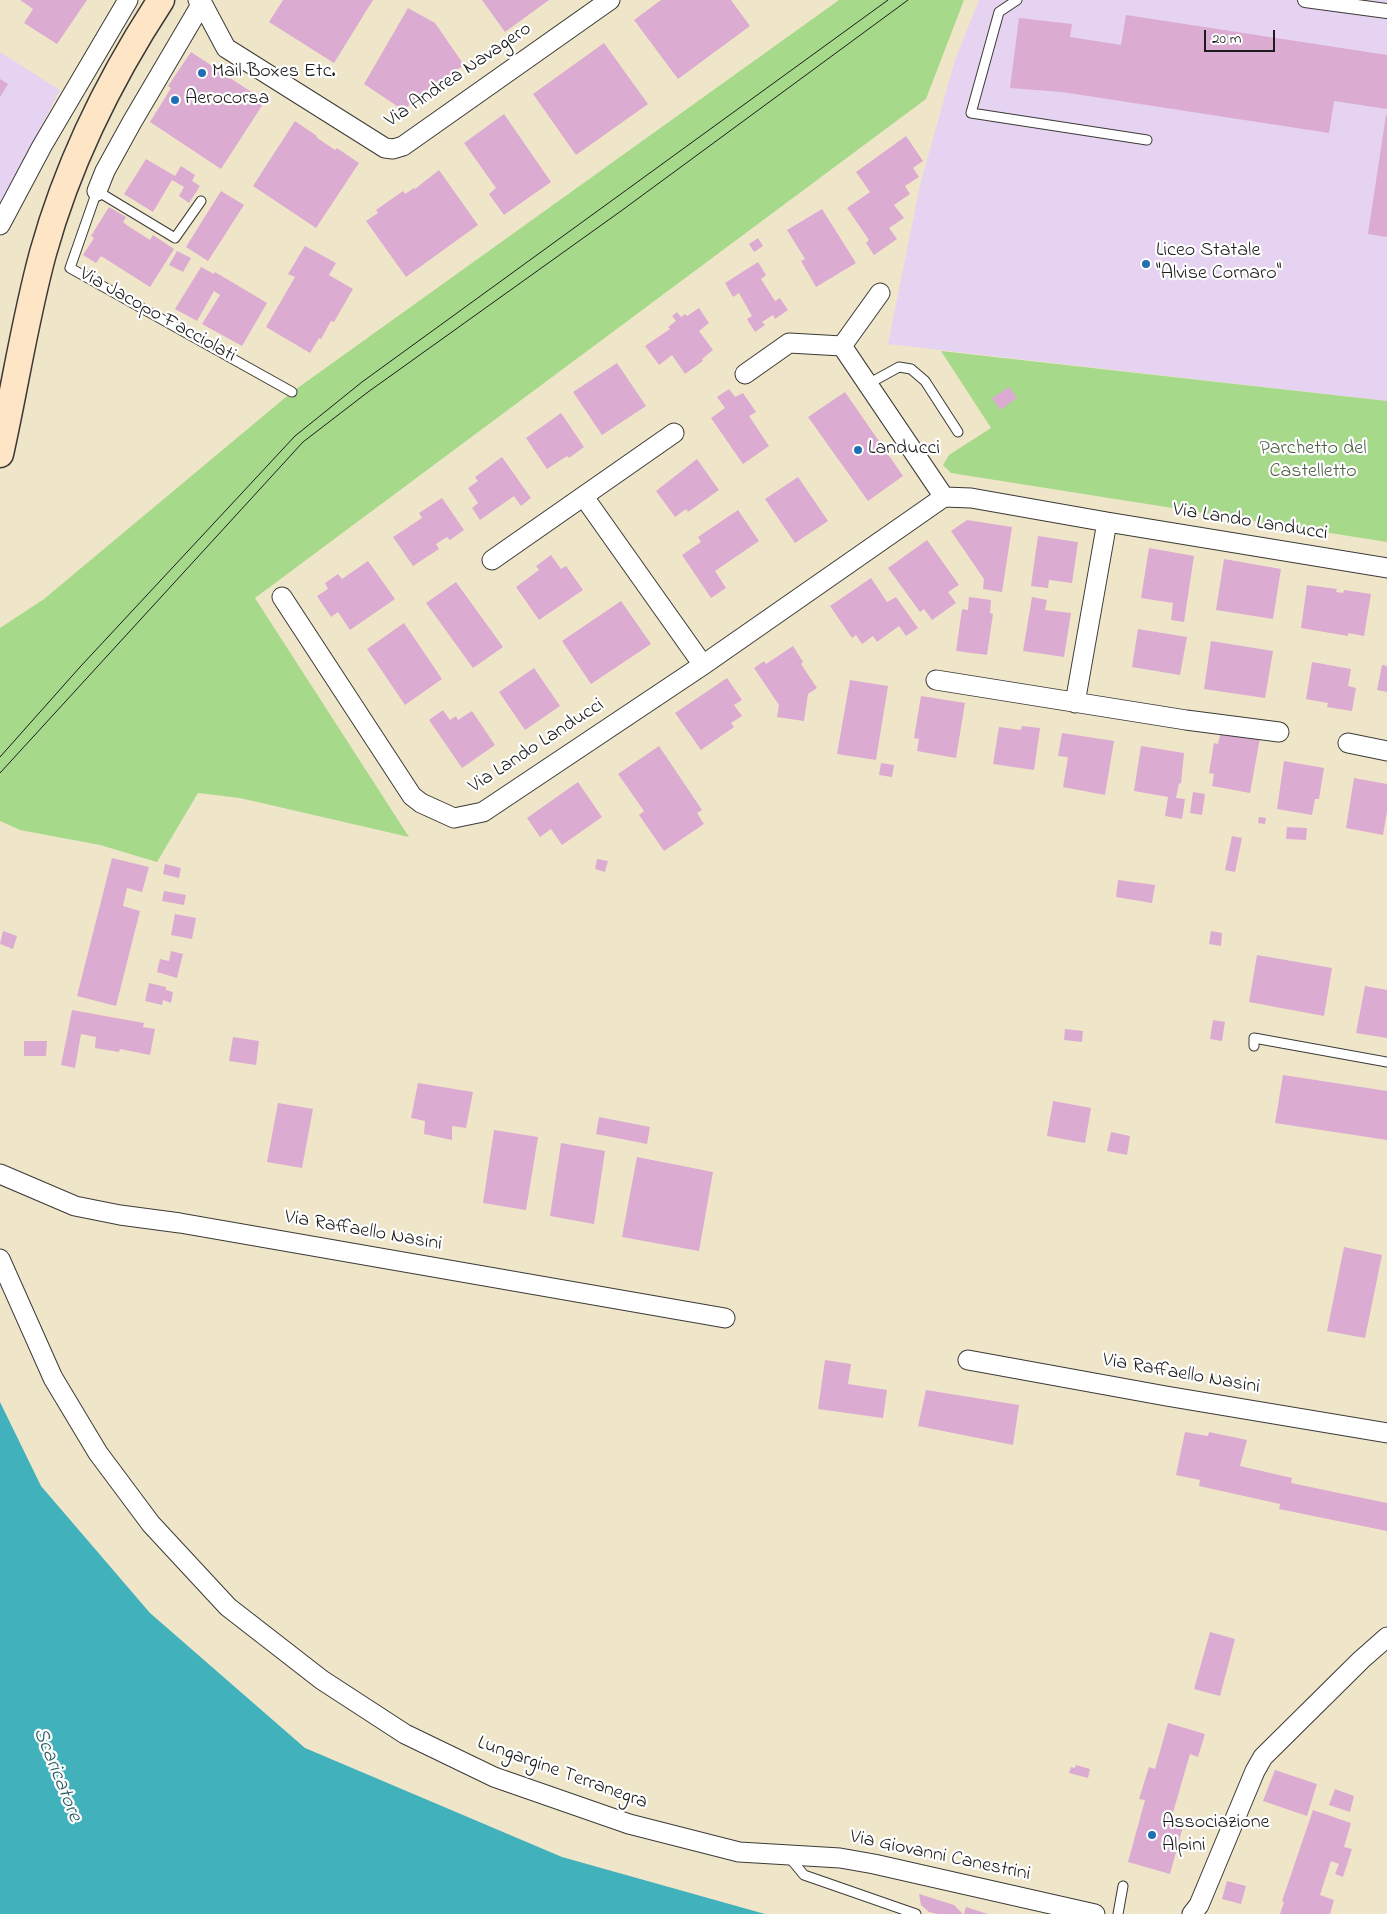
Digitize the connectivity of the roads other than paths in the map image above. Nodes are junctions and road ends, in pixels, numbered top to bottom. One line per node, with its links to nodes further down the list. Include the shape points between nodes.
1 (610, 0): 5 (street, Via Andrea Navagero, via 402,146 393,149 385,148 226,48)
2 (1017, 0): 7 (lane, via 999,12 971,113)
3 (1305, 0): 6 (street)
4 (139, 2): 10 (street, via 42,146); 18 (main road, via 105,93 68,177 43,253)
5 (200, 2): 8 (street, Via Jacopo Facciolati)
6 (1387, 11)
7 (1146, 140)
8 (97, 190): 9 (lane, via 175,238); 15 (lane, Via Jacopo Facciolati, via 70,268)
9 (201, 201)
10 (0, 225)
11 (880, 293): 12 (street)
12 (842, 346): 13 (street, via 789,343); 14 (street)
13 (744, 374)
14 (868, 384): 16 (lane, via 899,366 910,369 924,381); 19 (street)
15 (292, 392)
16 (958, 432)
17 (674, 433): 20 (street)
18 (0, 454)
19 (944, 497): 21 (street, Via Lando Landucci, via 971,498); 25 (street, Via Lando Landucci)
20 (584, 498): 22 (street); 25 (street)
21 (1107, 522): 23 (street, Via Lando Landucci); 27 (street)
22 (492, 560)
23 (1387, 568)
24 (282, 597): 25 (street, Via Lando Landucci, via 412,796 454,818 483,812)
25 (703, 665)
26 (936, 680): 27 (street)
27 (1074, 703): 28 (street)
28 (1279, 732)
29 (1348, 743): 30 (street)
30 (1387, 752)
31 (1254, 1046): 32 (lane, via 1254,1038)
32 (1387, 1062)
33 (0, 1174): 35 (street, Via Raffaello Nasini, via 76,1206 120,1215)
34 (0, 1259): 39 (street, Lungargine Terranegra, via 53,1378 98,1453 151,1524 228,1607 322,1680 405,1734 494,1777 629,1824 684,1839 739,1852)
35 (725, 1318)
36 (968, 1360): 37 (street, Via Raffaello Nasini)
37 (1387, 1434)
38 (1387, 1637): 44 (street, via 1263,1757 1199,1905)
39 (781, 1855): 41 (lane, via 804,1874); 42 (street, Via Giovanni Canestrini, via 840,1858 874,1864)
40 (1124, 1886): 43 (lane)
41 (916, 1914)
42 (1095, 1914)
43 (1118, 1914)
44 (1192, 1914)

